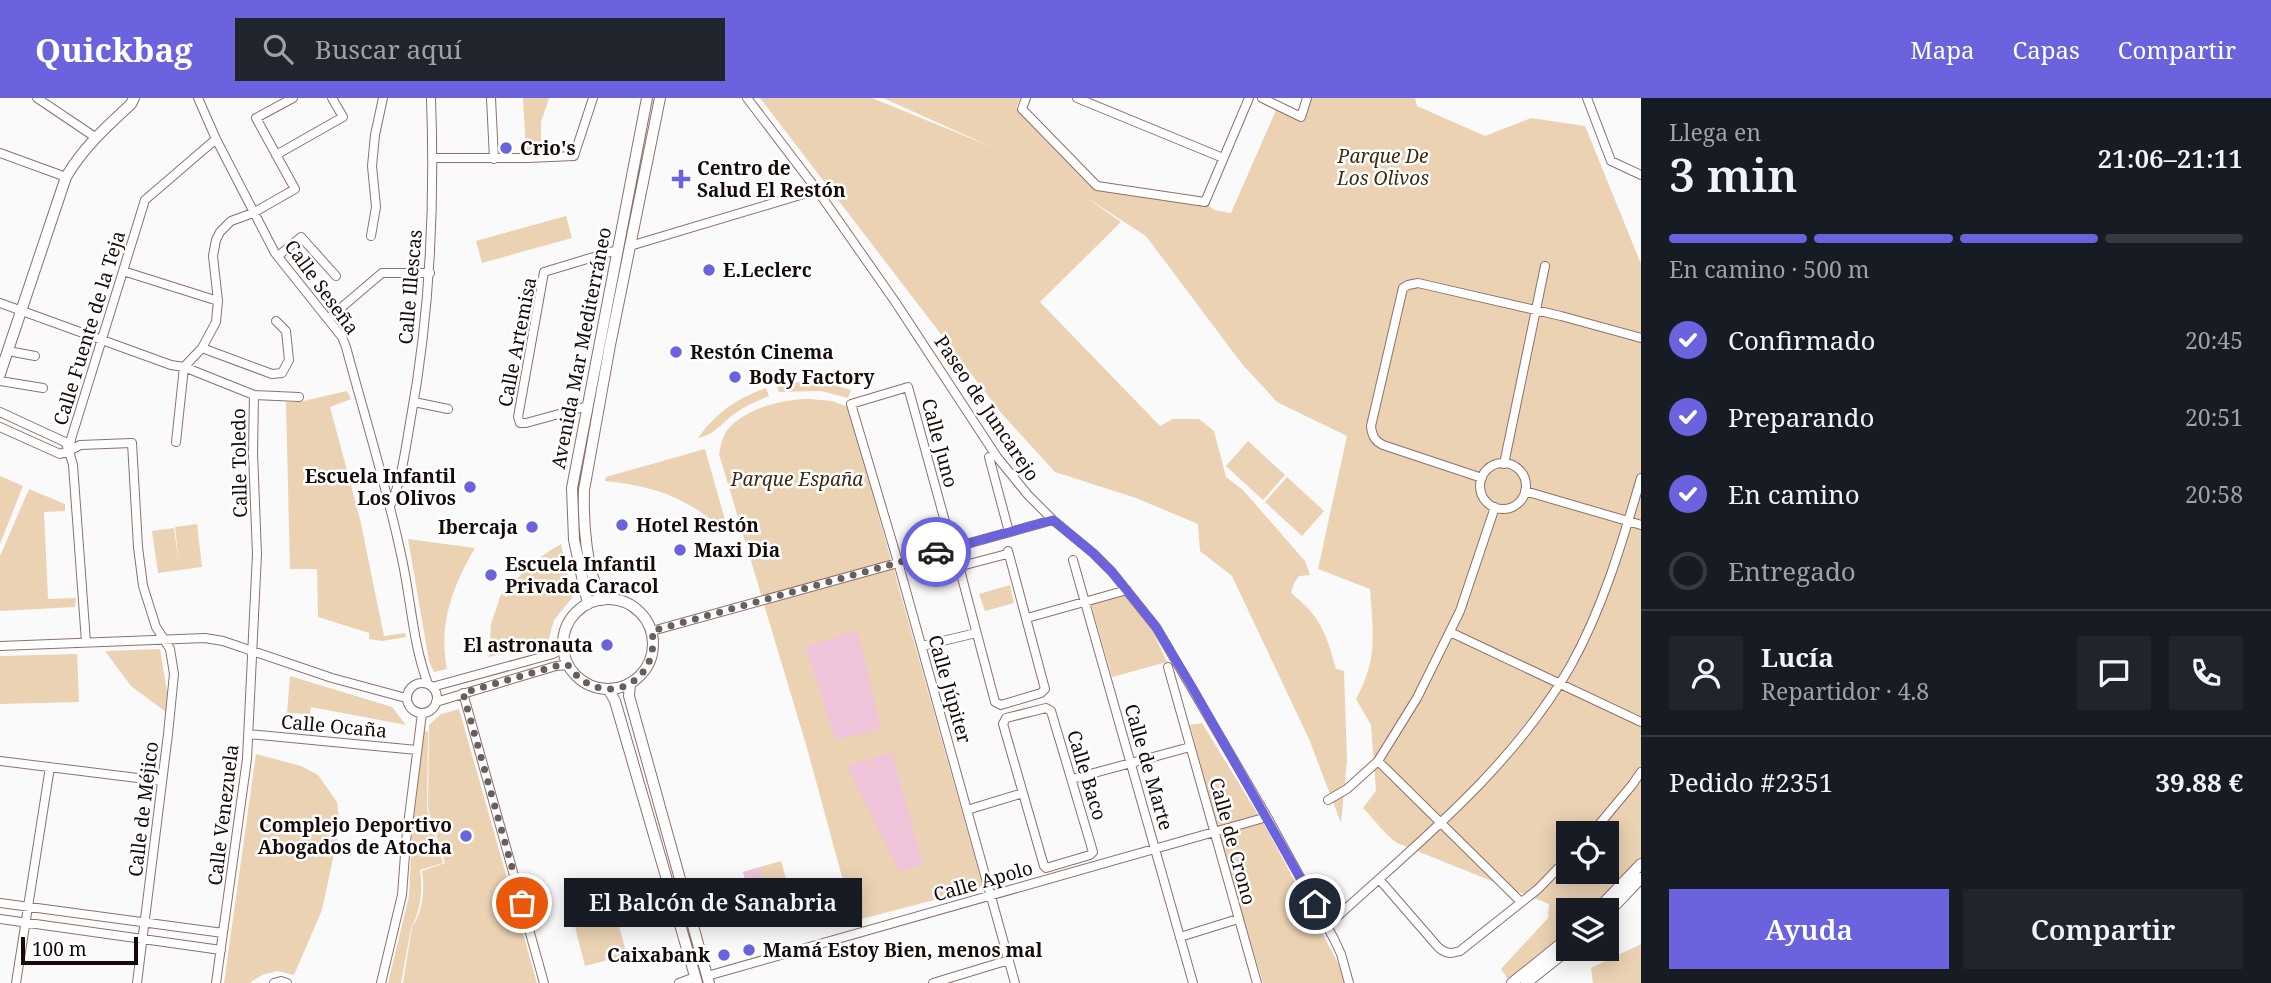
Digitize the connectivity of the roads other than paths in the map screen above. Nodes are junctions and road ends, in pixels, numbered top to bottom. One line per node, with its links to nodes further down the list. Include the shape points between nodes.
1 (37, 98): 21 (street)
2 (134, 98): 21 (street)
3 (198, 98): 22 (street, Calle Seseña)
4 (293, 98): 24 (street, via 256,118)
5 (332, 98): 24 (street, via 343,117)
6 (383, 98): 32 (street, via 372,166 376,207)
7 (431, 98): 25 (street, Calle Illescas)
8 (491, 98): 27 (street)
9 (593, 98): 27 (street, via 574,156)
10 (647, 98): 34 (street, Avenida Mar Mediterráneo)
11 (660, 98): 33 (street, Avenida Mar Mediterráneo)
12 (747, 98): 30 (street, Paseo de Juncarejo)
13 (1026, 98): 26 (street, via 1022,108 1097,186 1205,202)
14 (1077, 98): 26 (street)
15 (1249, 98): 26 (street)
16 (1262, 98): 17 (street, via 1301,117)
17 (1307, 98)
18 (1587, 98): 20 (street)
19 (1595, 98): 20 (street)
20 (1591, 108): 28 (street, via 1611,162)
21 (95, 137): 29 (street)
22 (216, 139): 31 (street, Calle Seseña); 37 (street, Calle Fuente de la Teja, via 145,200)
23 (0, 153): 29 (street)
24 (276, 155): 31 (street, via 295,189)
25 (433, 158): 27 (street); 38 (street, Calle Illescas)
26 (1223, 158)
27 (494, 159)
28 (1641, 175)
29 (66, 177): 42 (street)
30 (817, 190): 33 (street); 74 (street, Paseo de Juncarejo, via 998,457)
31 (253, 213): 35 (street, Calle Seseña); 40 (street, via 231,221 216,240 213,256)
32 (371, 236)
33 (630, 246): 82 (street, Avenida Mar Mediterráneo, via 584,490 587,547)
34 (618, 250): 59 (street, Avenida Mar Mediterráneo); 59 (street, Calle Artemisa, via 544,272 520,423)
35 (278, 256): 39 (street, via 302,237); 44 (street, Calle Seseña)
36 (1545, 266): 43 (street)
37 (122, 271): 40 (street); 47 (street, Calle Fuente de la Teja)
38 (430, 273): 44 (street, via 382,273); 57 (street, Calle Illescas)
39 (336, 276)
40 (218, 301): 48 (street, via 216,322)
41 (0, 303): 42 (street, Calle Toledo)
42 (22, 310): 47 (street, Calle Toledo); 49 (street)
43 (1537, 310): 46 (street); 66 (street); 69 (street, via 1418,283 1408,285 1400,294 1372,433 1378,443)
44 (328, 319): 67 (street, Calle Seseña, via 346,347)
45 (275, 321): 48 (street, via 286,331 289,360 282,373 272,374)
46 (1641, 338)
47 (102, 339): 51 (street, Calle Toledo); 64 (street, Calle Fuente de la Teja)
48 (202, 348): 51 (street)
49 (8, 351): 50 (street); 52 (street)
50 (35, 356)
51 (184, 367): 55 (street, Calle Toledo); 63 (street)
52 (0, 374)
53 (0, 381): 54 (street)
54 (43, 388)
55 (254, 395): 56 (street); 94 (street, Calle Toledo)
56 (299, 397)
57 (414, 402): 60 (street); 68 (street, Calle Illescas)
58 (851, 404): 78 (street, Calle Juno, via 908,387); 80 (street, Calle Júpiter)
59 (588, 406): 84 (street, Avenida Mar Mediterráneo, via 572,503 574,540)
60 (448, 409)
61 (0, 412): 64 (street, via 65,442)
62 (0, 427): 64 (street, via 60,454)
63 (177, 442)
64 (69, 451): 89 (street, Calle de Méjico, via 80,445 132,443 143,586 156,627); 90 (street, Calle Fuente de la Teja)
65 (989, 457): 77 (street)
66 (1504, 464): 69 (street, via 1491,467); 71 (street, via 1519,470)
67 (382, 476): 68 (street); 72 (street, Calle Seseña)
68 (400, 477): 72 (street, Calle Illescas)
69 (1482, 478): 73 (street, via 1481,493)
70 (1641, 478): 75 (street)
71 (1525, 491): 73 (street, via 1511,508); 75 (street)
72 (390, 506): 95 (street)
73 (1495, 507): 87 (street)
74 (1053, 520): 77 (street); 81 (street, Paseo de Juncarejo, via 1093,553)
75 (1629, 521): 76 (street); 98 (street, via 1595,616)
76 (1641, 524)
77 (1009, 532): 78 (street)
78 (952, 547): 80 (street)
79 (1073, 560): 83 (street, Calle de Marte)
80 (898, 562): 86 (street); 92 (street, Calle Júpiter)
81 (1127, 590): 83 (street); 121 (street, Paseo de Juncarejo, via 1156,627)
82 (603, 600): 84 (street); 86 (street, via 628,603)
83 (1085, 601): 85 (street); 113 (street, Calle de Marte)
84 (588, 604): 93 (street, via 569,622)
85 (1027, 618): 88 (street, via 1008,551 960,570); 88 (street, via 1044,691 1001,705 996,702)
86 (652, 631): 100 (street, via 650,662)
87 (1450, 632): 98 (street); 112 (street)
88 (976, 633): 92 (street)
89 (166, 640): 90 (street); 94 (street, via 223,640); 117 (street, Calle de Méjico, via 174,674)
90 (86, 642): 91 (street)
91 (0, 646)
92 (922, 646): 120 (street, Calle Júpiter)
93 (563, 648): 96 (street); 101 (street)
94 (254, 651): 104 (street); 108 (street, Calle Venezuela)
95 (420, 662): 99 (street); 101 (street)
96 (568, 665): 102 (street, via 585,683); 103 (street)
97 (1168, 667): 109 (street, Calle de Crono)
98 (1559, 683): 107 (street); 123 (street, via 1481,784)
99 (415, 684): 101 (street); 104 (street)
100 (630, 684): 102 (street); 149 (street, via 629,696)
101 (430, 685): 105 (street)
102 (609, 690): 149 (street)
103 (463, 693): 105 (street); 156 (street)
104 (406, 698): 106 (street, via 411,709)
105 (436, 702): 106 (street)
106 (422, 713): 110 (street)
107 (1641, 722)
108 (249, 734): 110 (street, Calle Ocaña); 142 (street, Calle Venezuela)
109 (1190, 747): 113 (street); 124 (street, Calle de Crono)
110 (417, 750): 155 (street, via 402,895)
111 (0, 761): 114 (street)
112 (1378, 761): 119 (street); 123 (street)
113 (1131, 763): 116 (street); 126 (street, Calle de Marte)
114 (50, 767): 117 (street); 136 (street)
115 (1641, 772): 122 (street)
116 (1072, 779): 118 (street, Calle Baco, via 1051,710 1006,718 1003,724); 125 (street, Calle Baco)
117 (162, 781): 140 (street, Calle de Méjico)
118 (1023, 793): 120 (street); 125 (street, Calle Apolo, via 1044,866 1090,855)
119 (1328, 800)
120 (967, 810): 131 (street, Calle Júpiter)
121 (1267, 817): 124 (street, Calle Apolo); 141 (street, Paseo de Juncarejo)
122 (1602, 821)
123 (1441, 822): 130 (street); 134 (street)
124 (1214, 833): 126 (street, Calle Apolo); 138 (street, Calle de Crono)
125 (1093, 849)
126 (1155, 849): 131 (street, Calle Apolo); 143 (street, Calle de Marte)
127 (1641, 864): 132 (street)
128 (1556, 870): 134 (street)
129 (1641, 878): 133 (street)
130 (1379, 879): 134 (street, via 1448,953 1460,951); 141 (street)
131 (991, 895): 148 (street, Calle Júpiter); 149 (street, Calle Apolo)
132 (1608, 898)
133 (1619, 901)
134 (1521, 902)
135 (0, 903): 136 (street)
136 (27, 907): 139 (street); 140 (street)
137 (0, 919): 139 (street)
138 (1238, 919): 143 (street); 161 (street, Calle de Crono)
139 (26, 922): 144 (street); 150 (street)
140 (145, 923): 142 (street); 144 (street, Calle de Méjico)
141 (1327, 926): 162 (street, Paseo de Juncarejo)
142 (223, 933): 146 (street, Calle Venezuela)
143 (1180, 937): 160 (street, Calle de Marte)
144 (143, 939): 146 (street); 151 (street, Calle de Méjico)
145 (1556, 948): 163 (street)
146 (221, 950): 152 (street, Calle Venezuela)
147 (1556, 959): 164 (street)
148 (1009, 960): 158 (street); 159 (street, Calle Júpiter)
149 (702, 980): 157 (street, Calle Apolo)
150 (16, 983)
151 (137, 983)
152 (216, 983)
153 (274, 983): 154 (street)
154 (287, 983)
155 (380, 983)
156 (544, 983)
157 (679, 983)
158 (933, 983)
159 (1016, 983)
160 (1193, 983)
161 (1257, 983)
162 (1349, 983)
163 (1512, 983)
164 (1526, 983)

